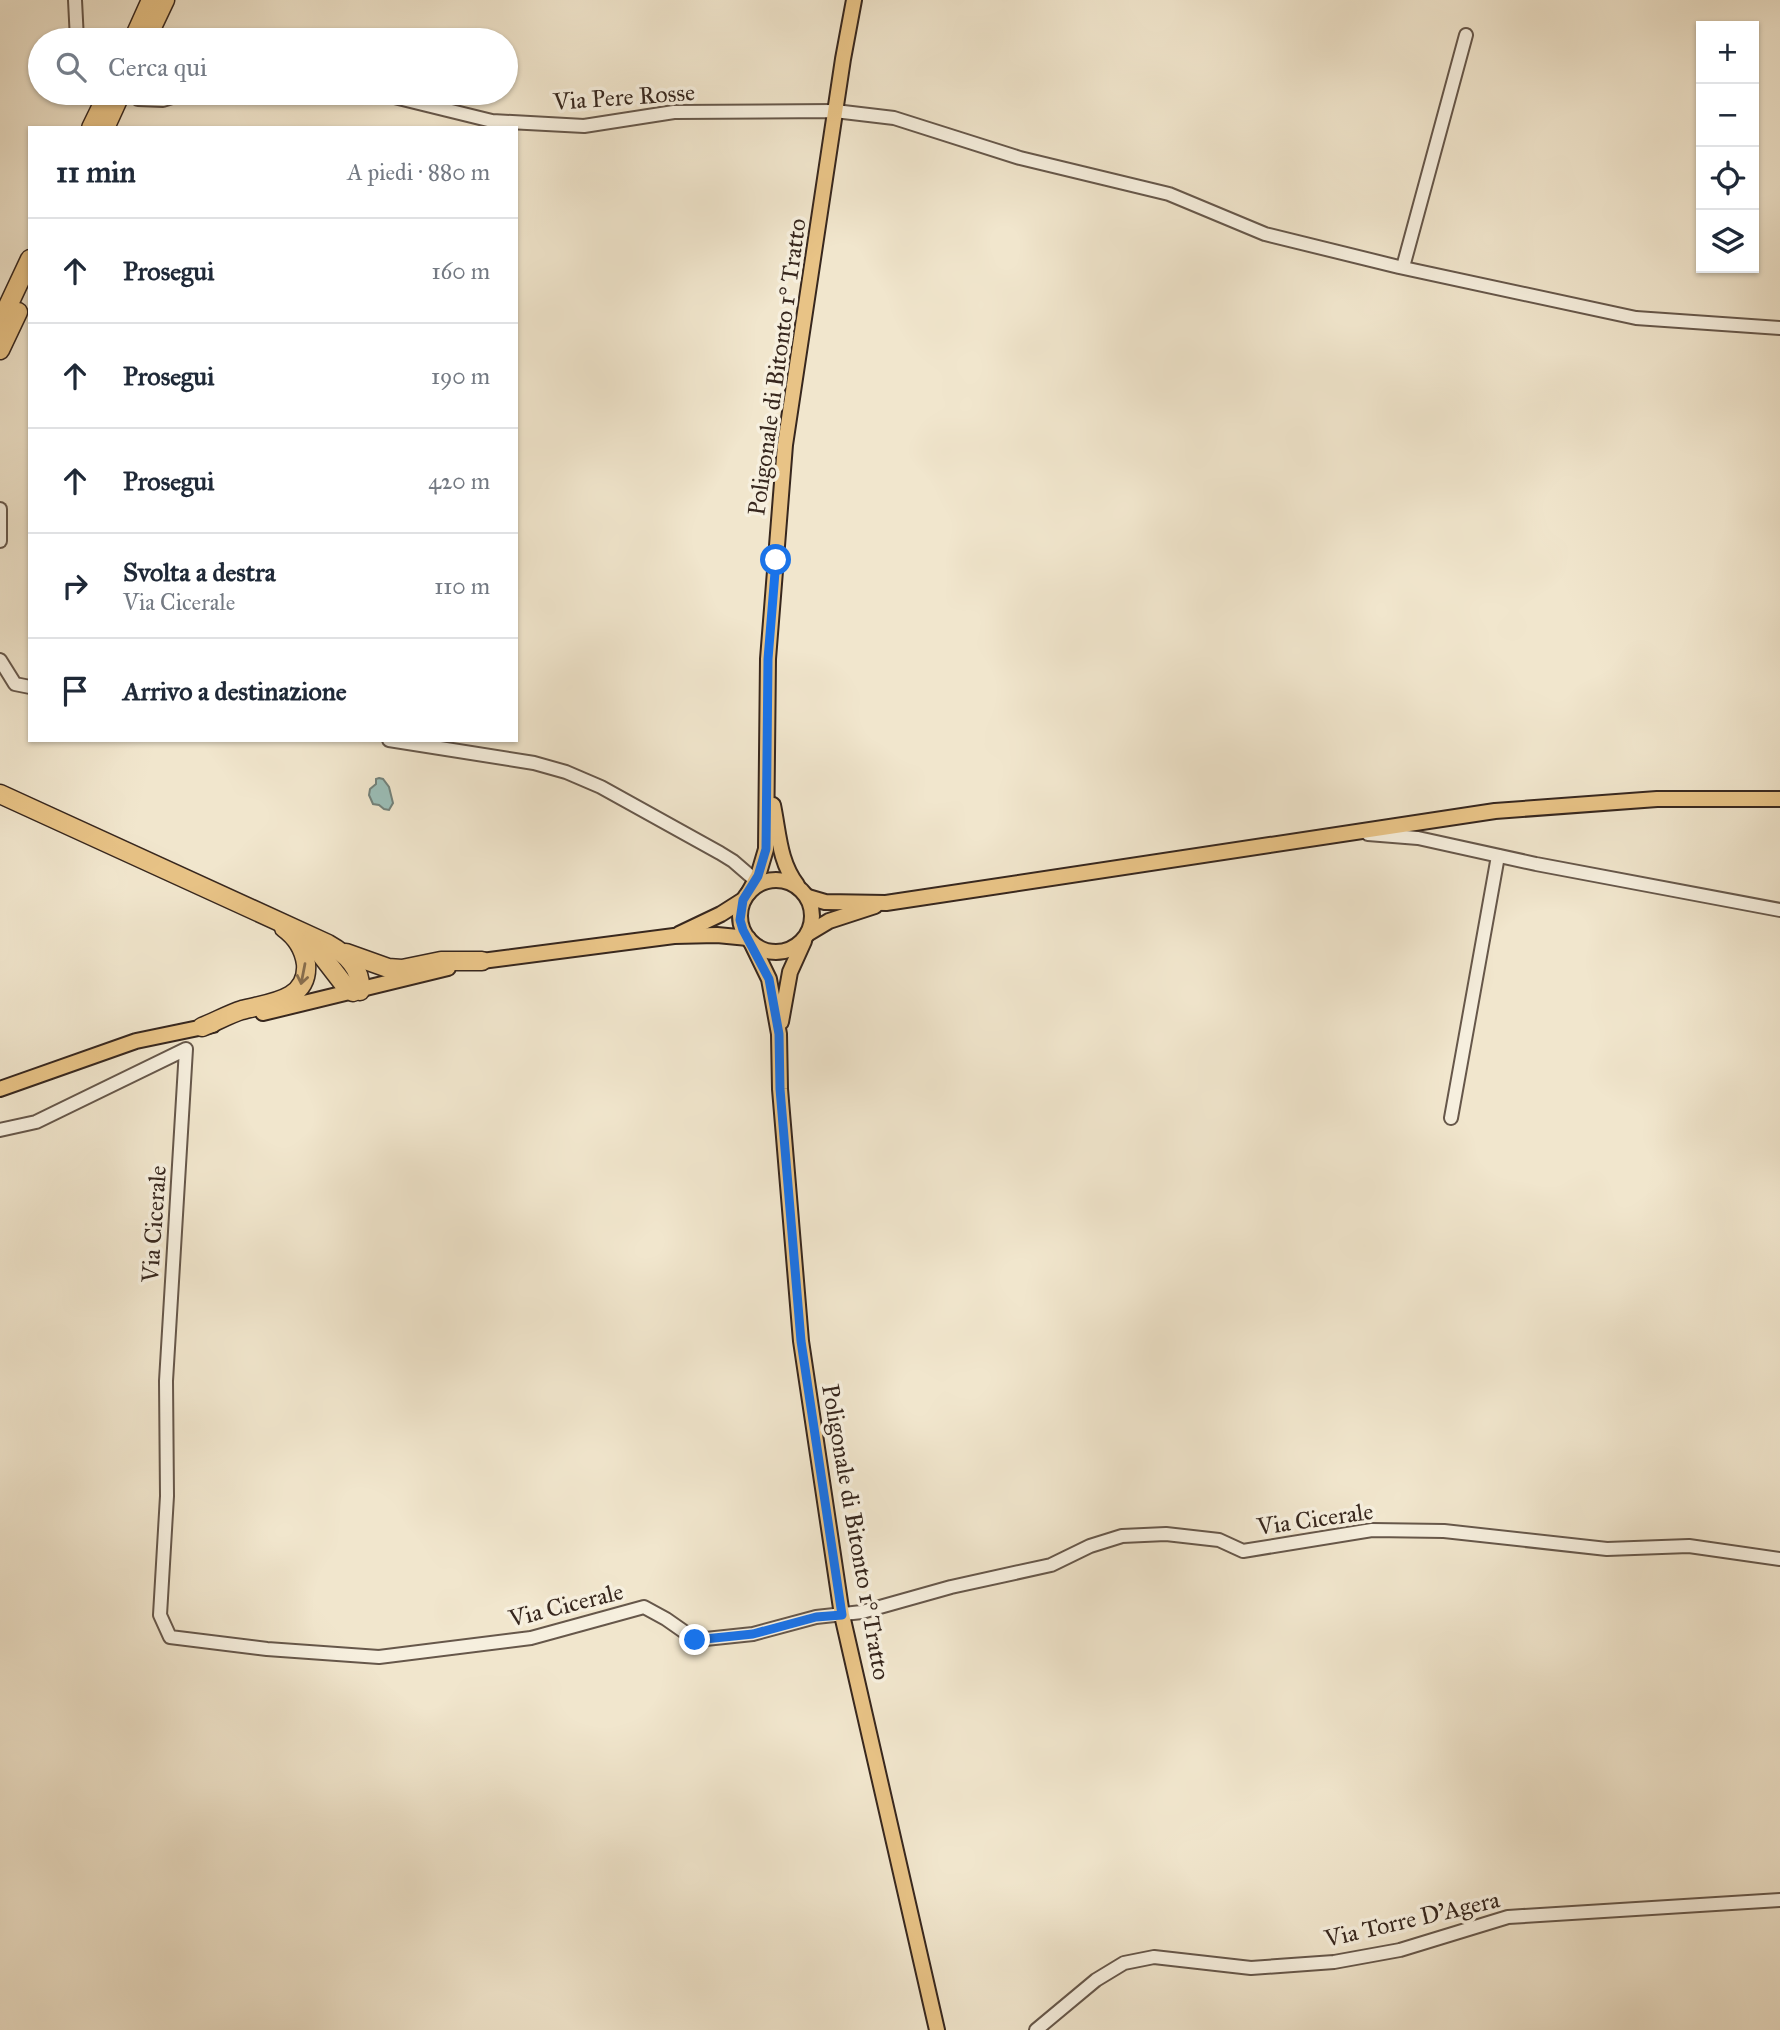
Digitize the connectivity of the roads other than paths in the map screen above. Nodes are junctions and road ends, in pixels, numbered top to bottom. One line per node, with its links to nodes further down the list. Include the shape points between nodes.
1 (75, 0): 5 (street)
2 (151, 0): 6 (highway)
3 (165, 0): 7 (highway)
4 (854, 0): 12 (main road, Poligonale di Bitonto 1° Tratto)
5 (76, 28)
6 (138, 28)
7 (152, 28)
8 (1466, 35): 16 (street)
9 (103, 105): 13 (highway)
10 (123, 105): 14 (highway)
11 (427, 105): 12 (street, Via Pere Rosse, via 492,121 584,126 674,112)
12 (835, 111): 16 (street, Via Pere Rosse, via 894,118 1020,158 1169,194 1265,234); 27 (main road, Poligonale di Bitonto 1° Tratto, via 785,445 768,659)
13 (93, 126)
14 (107, 126)
15 (28, 263): 18 (highway)
16 (1403, 267): 19 (street, Via Pere Rosse, via 1636,318)
17 (28, 291): 20 (highway)
18 (0, 323)
19 (1780, 328)
20 (0, 350)
21 (0, 509): 22 (street)
22 (0, 541)
23 (0, 660): 24 (street, via 15,684)
24 (28, 687)
25 (402, 742): 34 (street, via 524,761 601,787 733,861)
26 (0, 780): 31 (highway)
27 (768, 783): 34 (main road, via 766,849); 35 (main road, via 786,869)
28 (0, 794): 31 (highway)
29 (1780, 799): 32 (main road, via 1572,804)
30 (0, 806): 31 (highway)
31 (55, 820): 38 (highway)
32 (1350, 832): 33 (street, via 1418,838); 36 (main road)
33 (1498, 856): 37 (street); 49 (street)
34 (749, 891): 35 (main road, via 779,879); 41 (main road, via 721,914); 42 (main road, via 740,920)
35 (804, 892): 36 (main road, via 825,902); 40 (main road, via 813,914)
36 (886, 903): 40 (main road, via 830,921)
37 (1780, 910)
38 (272, 919): 39 (highway); 43 (highway)
39 (291, 933): 45 (highway, via 319,952 346,987); 46 (highway, one-way to 46, via 306,962 297,991)
40 (807, 935): 42 (main road, via 792,949 774,953); 47 (main road, via 790,971)
41 (674, 936): 42 (main road); 44 (main road)
42 (749, 940): 47 (main road, via 769,979)
43 (338, 949): 44 (highway, via 388,968); 45 (highway, via 358,971)
44 (482, 961): 45 (main road)
45 (356, 991): 46 (main road)
46 (202, 1027): 48 (main road, via 136,1041)
47 (779, 1034): 52 (main road, Poligonale di Bitonto 1° Tratto, via 801,1341)
48 (0, 1089)
49 (1451, 1118)
50 (0, 1130): 52 (street, Via Cicerale, via 36,1122 186,1049 166,1381 167,1496 160,1615 170,1637 379,1657 531,1638 644,1607 695,1640 753,1634)
51 (1780, 1559): 52 (street, Via Cicerale, via 1689,1546 1607,1549 1444,1531 1372,1530 1243,1551 1219,1540 1166,1534 1122,1536 1051,1565)
52 (842, 1615): 54 (main road, Poligonale di Bitonto 1° Tratto)
53 (1780, 1900): 55 (street, Via Torre D'Agera, via 1507,1917 1400,1950 1334,1962 1251,1968 1154,1957 1124,1963 1096,1980)
54 (937, 2030)
55 (1036, 2030)

